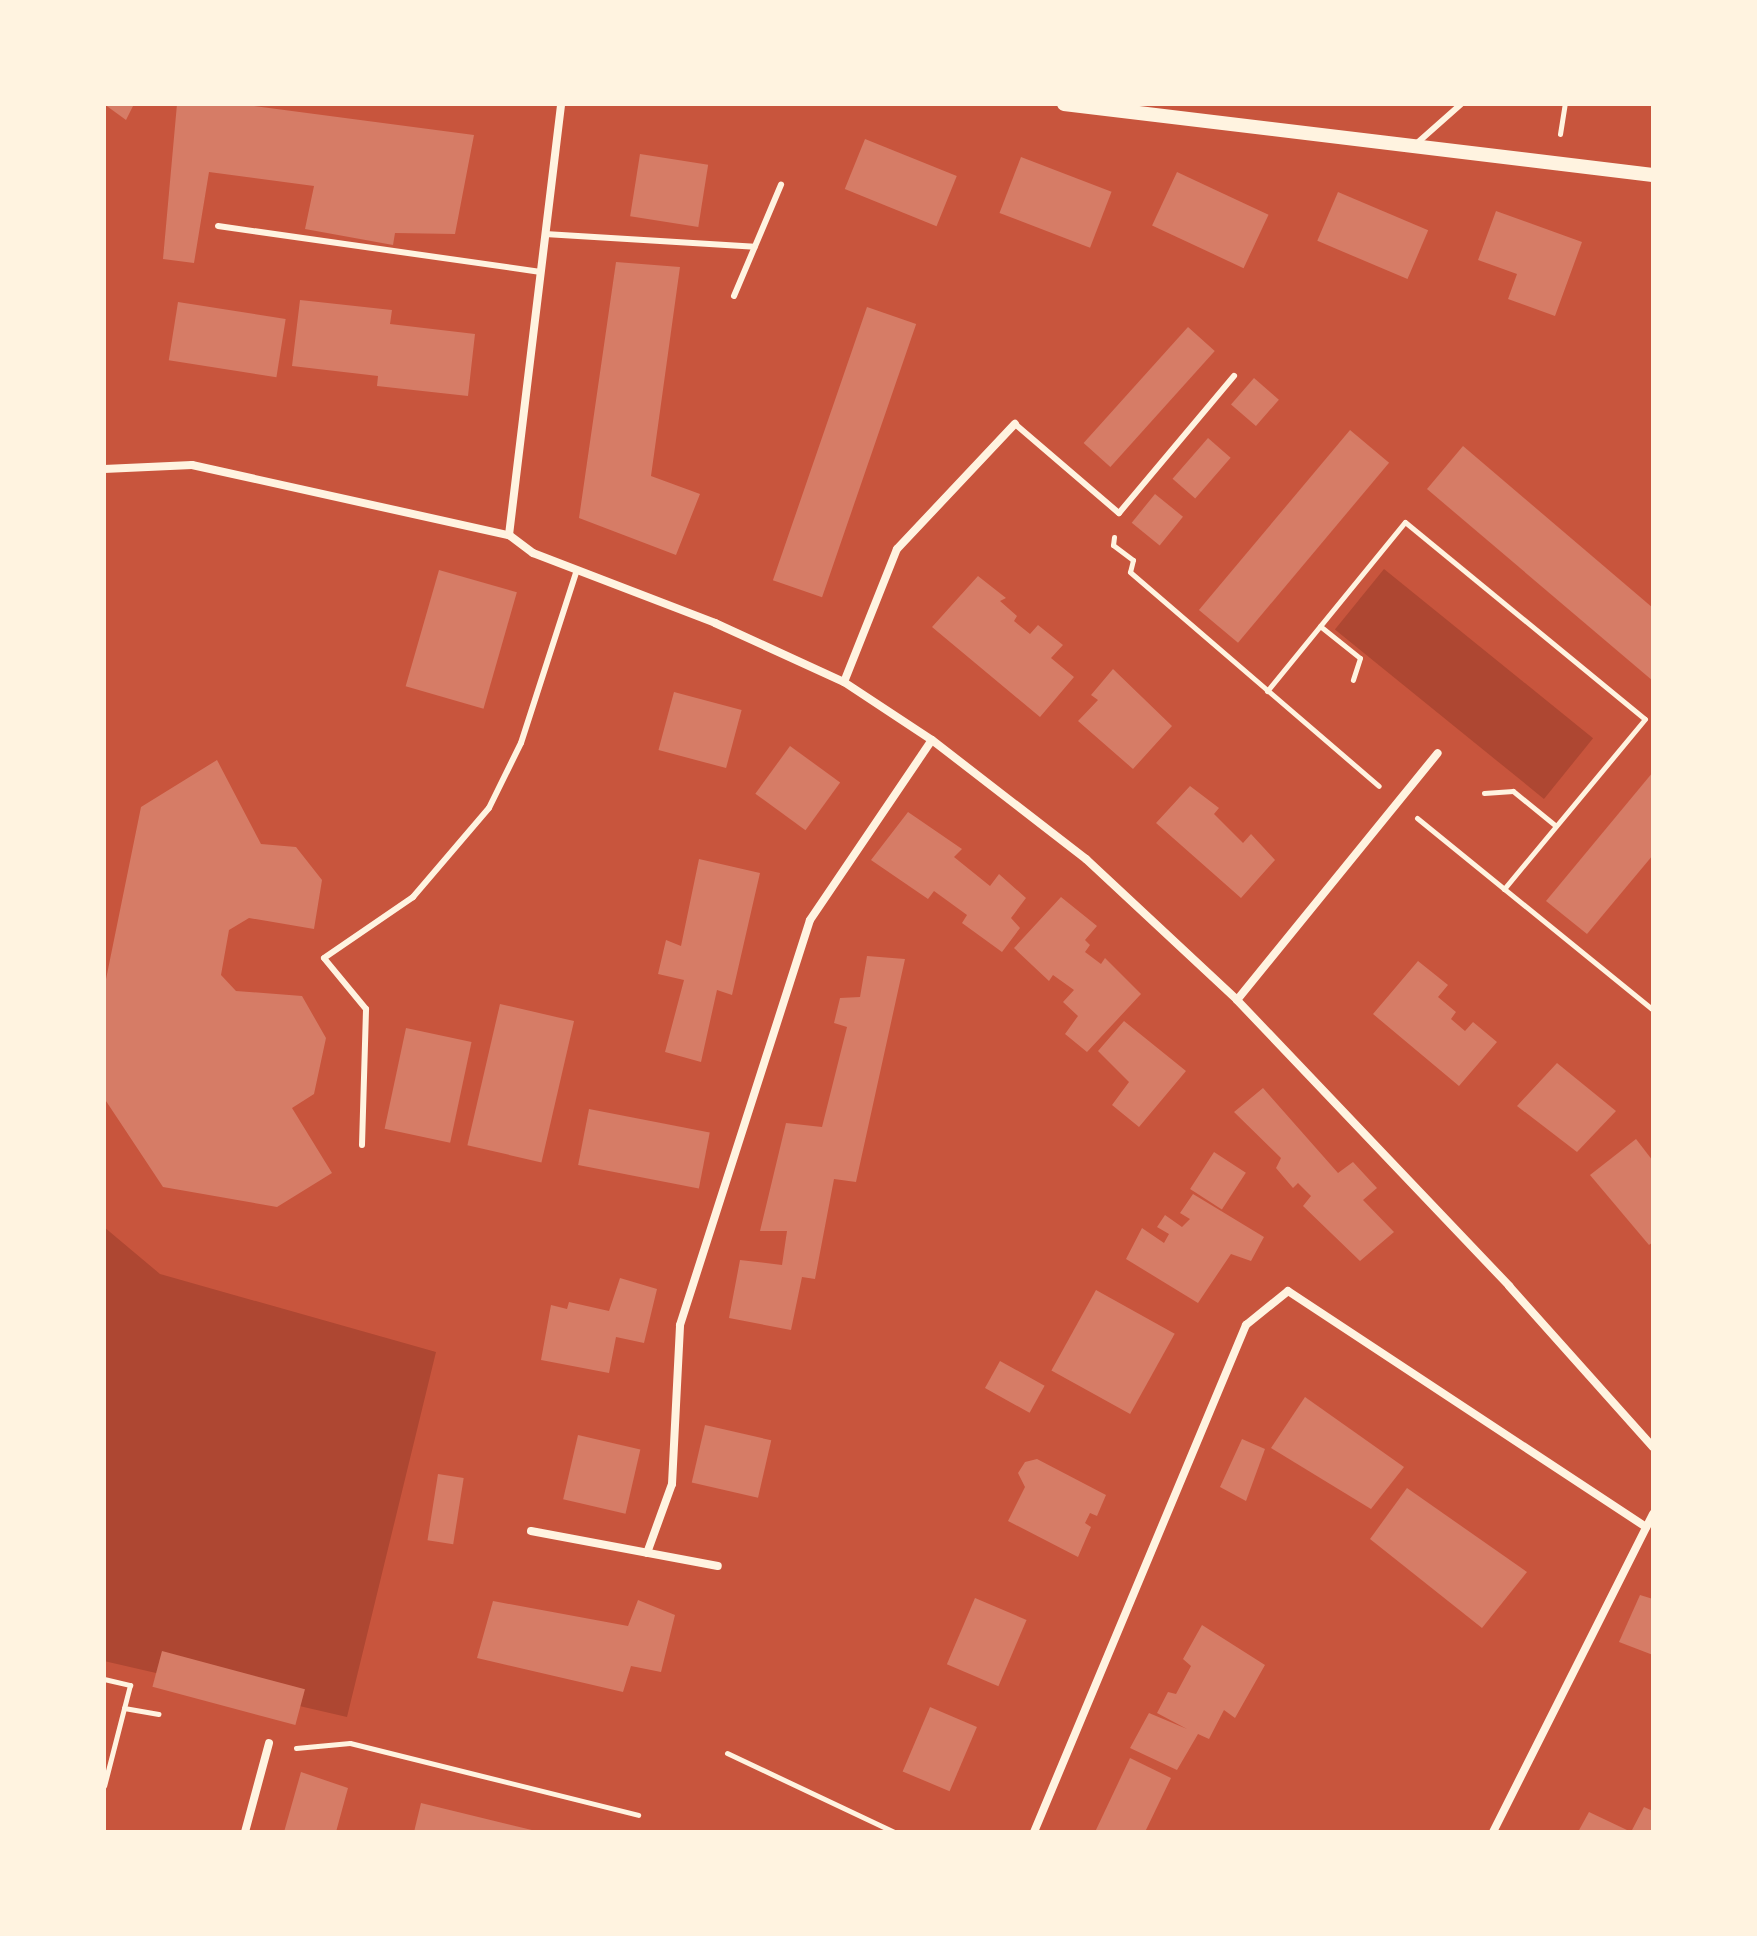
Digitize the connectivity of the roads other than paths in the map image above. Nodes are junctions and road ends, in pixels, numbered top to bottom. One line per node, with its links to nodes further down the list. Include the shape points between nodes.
1 (561, 104): 8 (street)
2 (1064, 104): 4 (street)
3 (1461, 104): 4 (lane)
4 (1414, 146): 5 (street)
5 (1653, 175)
6 (781, 185): 9 (lane)
7 (218, 226): 10 (lane)
8 (545, 234): 9 (lane); 10 (street)
9 (755, 247): 11 (lane)
10 (541, 272): 15 (street)
11 (734, 296)
12 (1234, 376): 13 (lane, via 1119,513)
13 (1015, 424): 17 (street, via 897,549)
14 (104, 469): 15 (street, via 192,465)
15 (509, 535): 16 (street, via 533,553)
16 (577, 570): 17 (street, via 715,623); 21 (lane, via 521,743 489,808 413,897 324,958 366,1009)
17 (844, 682): 18 (street)
18 (932, 740): 20 (street, via 1086,859); 26 (street, via 810,920 680,1325 672,1484)
19 (1438, 753): 20 (street)
20 (1237, 1000): 22 (street, via 1509,1286)
21 (362, 1145)
22 (1653, 1447)
23 (1653, 1514): 24 (street)
24 (1646, 1527): 30 (street, via 1288,1291 1246,1325); 31 (street)
25 (531, 1531): 26 (street)
26 (647, 1553): 27 (street)
27 (718, 1566)
28 (269, 1743): 29 (street)
29 (245, 1832)
30 (1034, 1832)
31 (1493, 1832)

